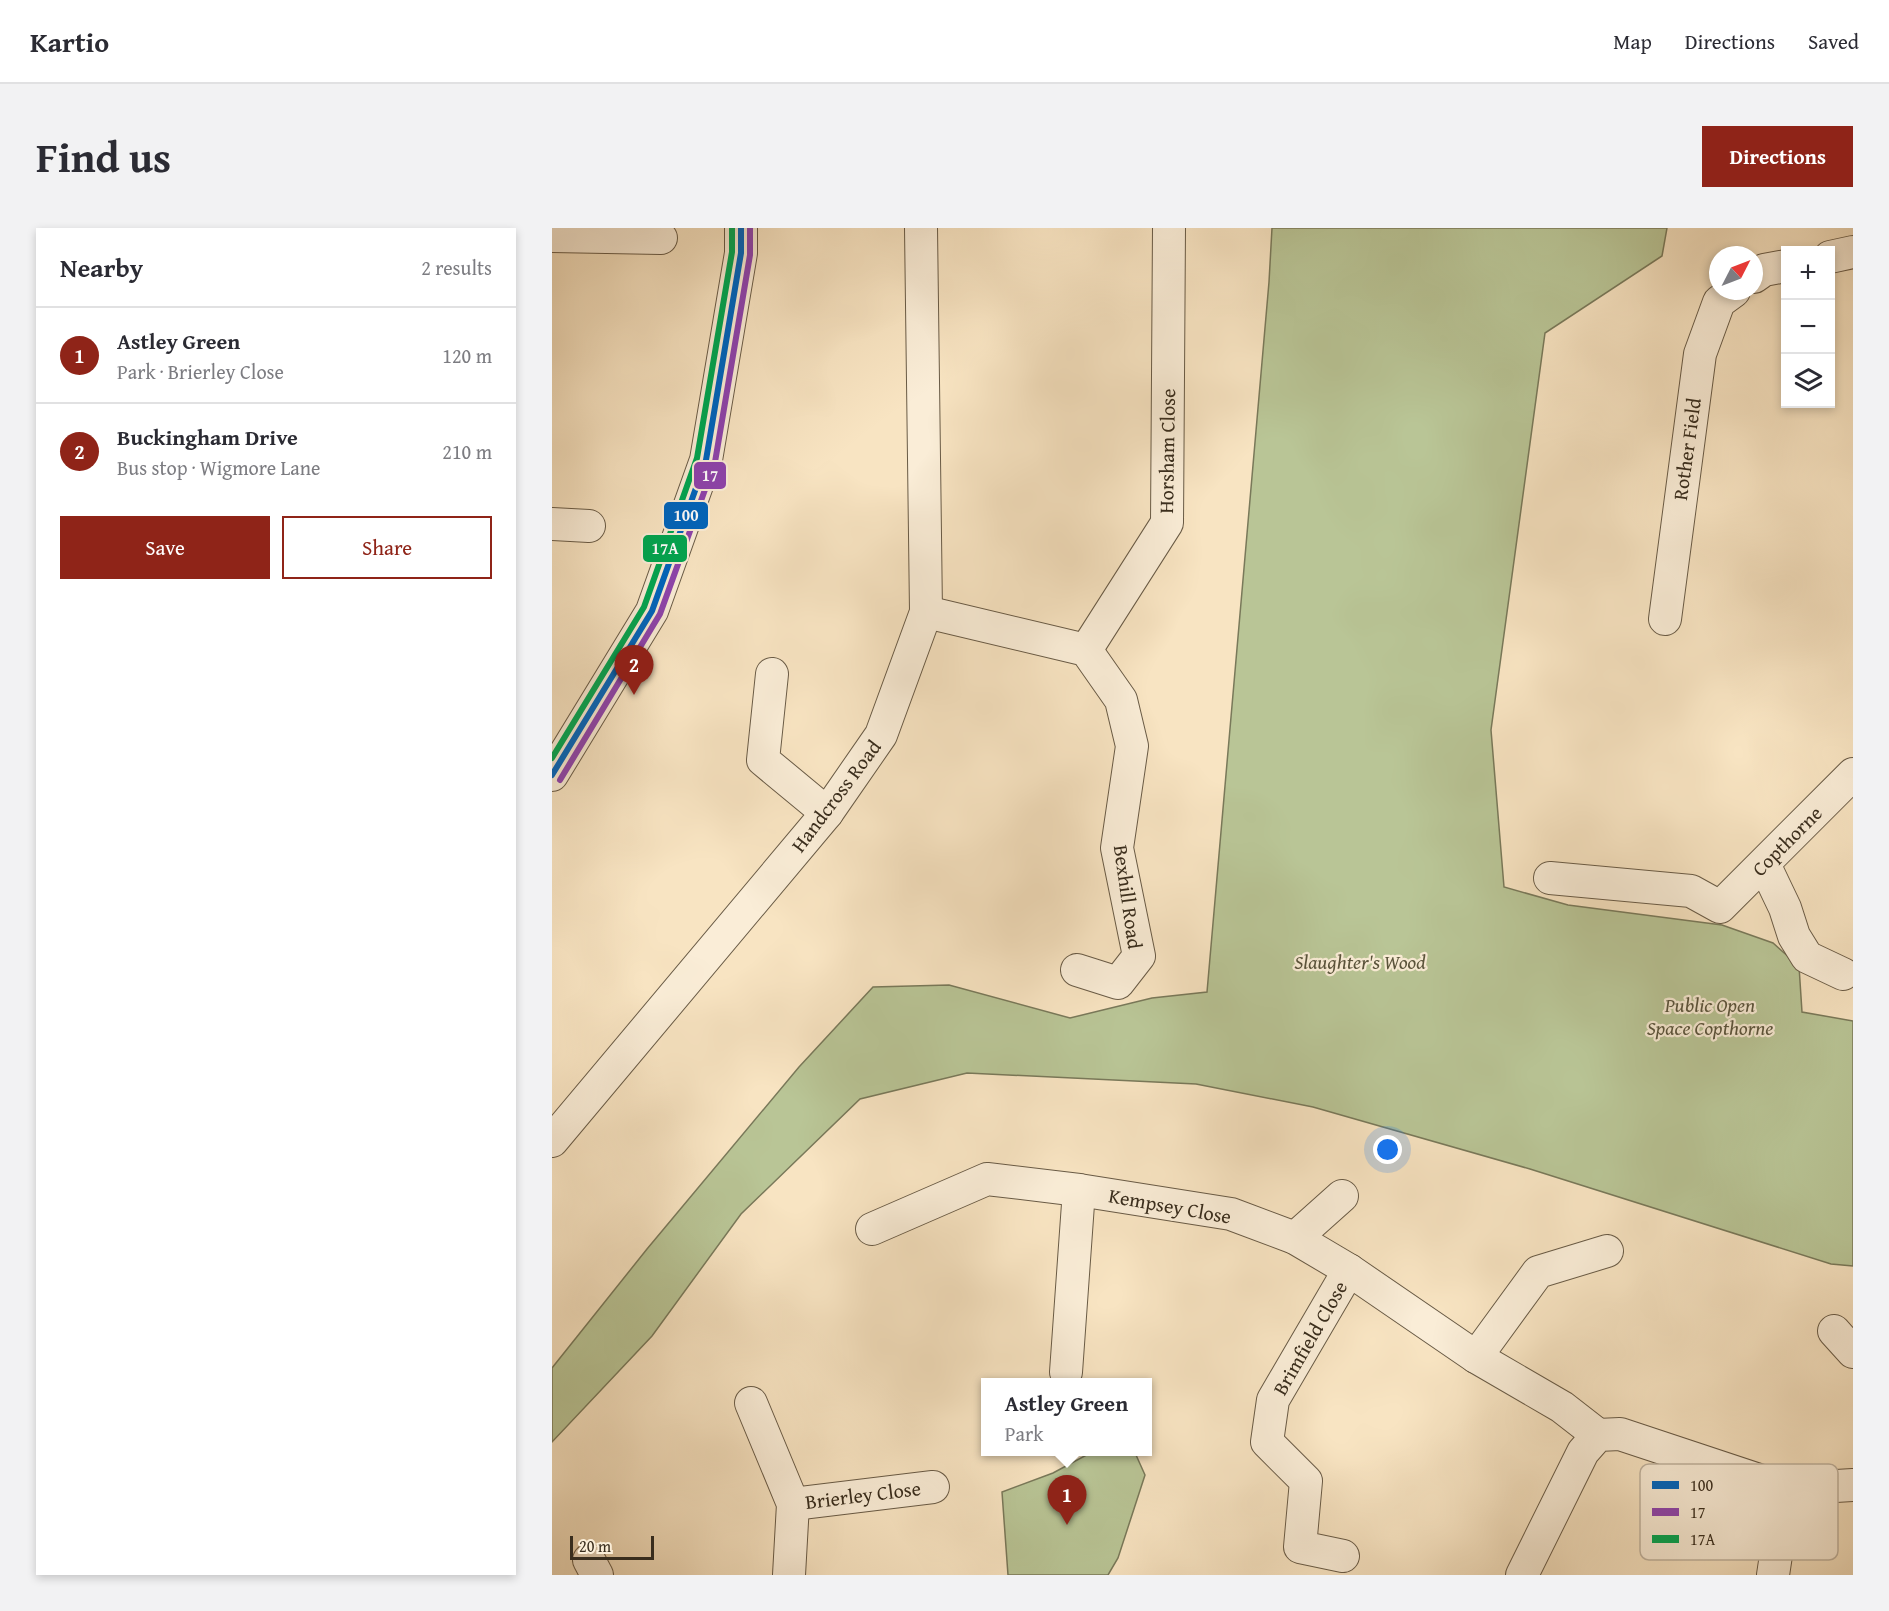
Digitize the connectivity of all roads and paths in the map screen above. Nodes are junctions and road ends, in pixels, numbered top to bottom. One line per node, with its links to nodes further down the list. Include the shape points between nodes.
1 (741, 228): 18 (street, via 741,253 706,460 652,610)
2 (921, 228): 13 (street, Handcross Road)
3 (1170, 228): 15 (street, Horsham Close, via 1167,523)
4 (552, 236): 5 (street)
5 (661, 238)
6 (1853, 252): 7 (street)
7 (1835, 256)
8 (1781, 267): 9 (street)
9 (1763, 271)
10 (1722, 300): 14 (street, Rother Field, via 1700,354)
11 (552, 524): 12 (street)
12 (589, 526)
13 (926, 612): 15 (street); 19 (street, Handcross Road, via 881,735)
14 (1665, 619)
15 (1086, 650): 22 (street, Bexhill Road, via 1121,700 1132,746 1117,848 1139,956 1118,983)
16 (772, 674): 19 (street, via 763,760)
17 (1853, 774): 20 (street, Copthorne)
18 (552, 775)
19 (827, 813): 24 (street, Handcross Road)
20 (1764, 864): 21 (street, Copthorne, via 1720,907 1691,891); 23 (street, via 1807,957)
21 (1550, 878)
22 (1077, 970)
23 (1844, 974)
24 (552, 1141)
25 (1079, 1190): 27 (street, Kempsey Close, via 987,1179); 28 (street, Kempsey Close, via 1231,1214); 32 (street)
26 (1342, 1196): 28 (street)
27 (872, 1229)
28 (1295, 1238): 30 (street, Kempsey Close)
29 (1607, 1251): 31 (street, via 1538,1272)
30 (1349, 1270): 31 (street, Kempsey Close); 40 (street, Brimfield Close, via 1273,1400 1267,1442 1306,1481 1300,1547)
31 (1476, 1357): 34 (street, Kempsey Close, via 1562,1407)
32 (1066, 1372)
33 (751, 1402): 39 (street, Brierley Close)
34 (1598, 1435): 35 (street, via 1620,1434); 43 (street, via 1583,1452)
35 (1709, 1464)
36 (1853, 1485): 37 (street)
37 (1838, 1486)
38 (933, 1487): 39 (street, Brierley Close)
39 (793, 1504): 42 (street, Brierley Close)
40 (1343, 1556)
41 (1775, 1560): 44 (street)
42 (789, 1575)
43 (1522, 1575)
44 (1773, 1575)

